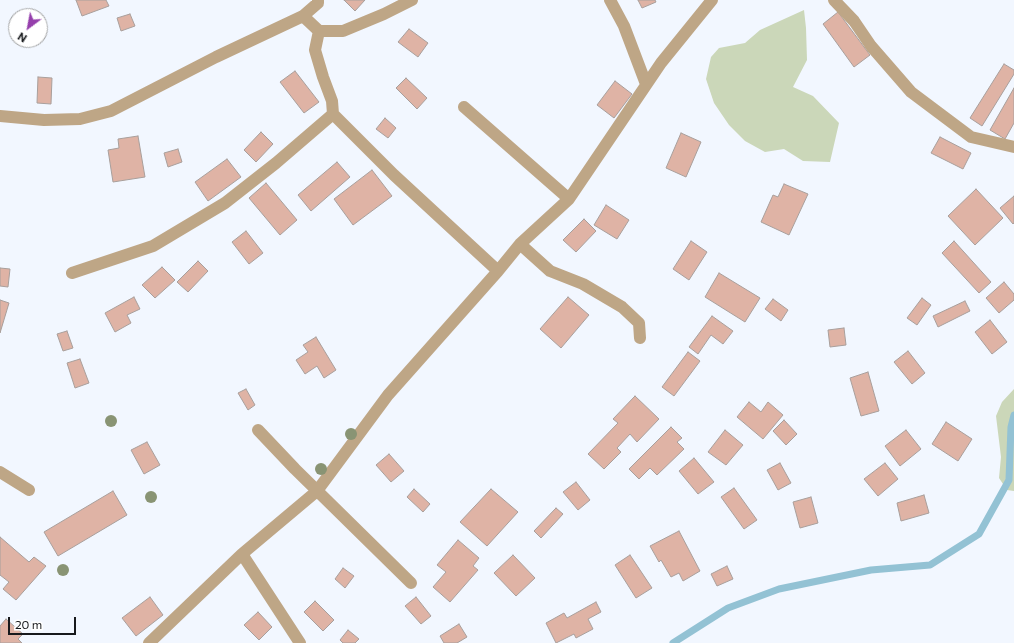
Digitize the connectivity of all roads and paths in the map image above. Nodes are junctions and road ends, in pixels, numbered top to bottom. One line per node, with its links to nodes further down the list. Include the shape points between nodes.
1 (318, 0): 6 (street, via 318,3)
2 (412, 0): 7 (street, via 343,31)
3 (610, 0): 8 (street, via 624,26)
4 (712, 0): 8 (street)
5 (834, 0): 12 (street, via 911,92 970,137)
6 (303, 16): 7 (street); 11 (street, via 216,56 111,111 80,119 44,120)
7 (319, 31): 10 (street, via 315,50 332,101)
8 (646, 84): 13 (street)
9 (464, 108): 13 (street)
10 (333, 114): 15 (street); 16 (street, via 225,203 153,246)
11 (0, 116)
12 (1014, 147)
13 (569, 198): 14 (street)
14 (520, 244): 15 (street); 17 (street, via 550,271 583,284 622,307 639,323)
15 (498, 271): 21 (street, via 388,395)
16 (72, 273)
17 (640, 338)
18 (258, 430): 21 (street)
19 (0, 472): 20 (street)
20 (29, 490)
21 (317, 491): 22 (street); 23 (street)
22 (242, 554): 24 (street); 25 (street)
23 (411, 583)
24 (149, 643)
25 (300, 643)

